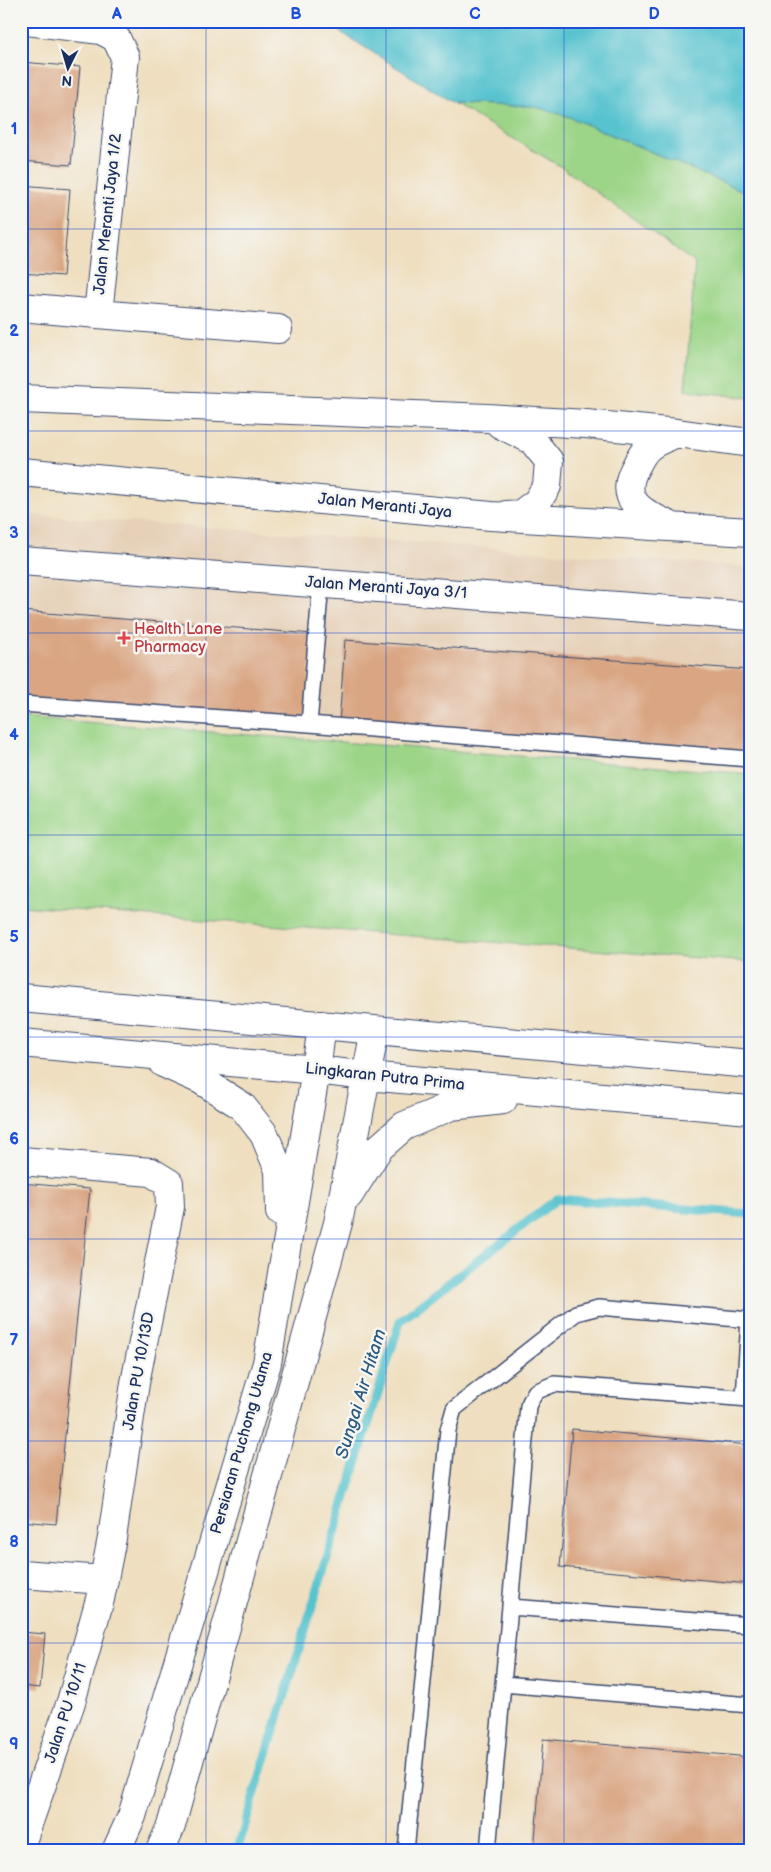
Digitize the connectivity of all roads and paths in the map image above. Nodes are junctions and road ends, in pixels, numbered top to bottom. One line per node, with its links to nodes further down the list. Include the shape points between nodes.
1 (27, 21): 3 (street, Jalan Meranti Jaya 1/2, via 102,30 116,38 125,57)
2 (21, 307): 3 (street, Jalan Meranti Jaya 1/2)
3 (98, 314): 4 (street)
4 (278, 329)
5 (21, 400): 6 (street)
6 (487, 418): 7 (street); 10 (street, via 532,440 549,461 548,486 537,502 521,514)
7 (677, 433): 8 (street); 11 (street, via 648,447 630,477 629,493 645,514)
8 (750, 443)
9 (21, 472): 10 (street, Jalan Meranti Jaya)
10 (491, 516): 11 (street, Jalan Meranti Jaya)
11 (675, 527): 12 (street, Jalan Meranti Jaya)
12 (750, 532)
13 (21, 561): 14 (street, Jalan Meranti Jaya 3/1)
14 (321, 583): 15 (street, Jalan Meranti Jaya 3/1); 17 (lane)
15 (750, 616)
16 (21, 704): 17 (lane)
17 (309, 724): 18 (lane)
18 (750, 759)
19 (21, 998): 20 (street)
20 (322, 1025): 21 (street); 25 (street, Persiaran Puchong Utama)
21 (375, 1030): 24 (street); 26 (street, Persiaran Puchong Utama)
22 (21, 1043): 23 (street, Lingkaran Putra Prima)
23 (143, 1054): 25 (street, Lingkaran Putra Prima); 31 (street, via 201,1080 242,1106 264,1134 279,1170)
24 (750, 1064)
25 (316, 1070): 26 (street, Lingkaran Putra Prima); 31 (street, Persiaran Puchong Utama)
26 (367, 1076): 27 (street, Lingkaran Putra Prima); 30 (street, Persiaran Puchong Utama)
27 (564, 1094): 28 (street, Lingkaran Putra Prima); 30 (street, via 451,1106 404,1126 379,1148)
28 (750, 1110)
29 (21, 1161): 35 (street, Jalan PU 10/13D, via 151,1172 169,1183 170,1207 136,1383)
30 (341, 1207): 42 (street, Persiaran Puchong Utama, via 171,1826)
31 (283, 1271): 41 (street, Persiaran Puchong Utama, via 267,1363 132,1816)
32 (749, 1320): 33 (lane); 43 (lane, via 599,1307 576,1313 454,1409 448,1430)
33 (747, 1398): 36 (lane, via 554,1384 535,1392 528,1406)
34 (21, 1574): 35 (street)
35 (104, 1580): 40 (street, Jalan PU 10/11, via 71,1702)
36 (510, 1607): 37 (lane); 38 (lane)
37 (750, 1624)
38 (503, 1684): 39 (lane); 44 (lane)
39 (750, 1705)
40 (24, 1829)
41 (116, 1851)
42 (160, 1851)
43 (406, 1851)
44 (488, 1851)

